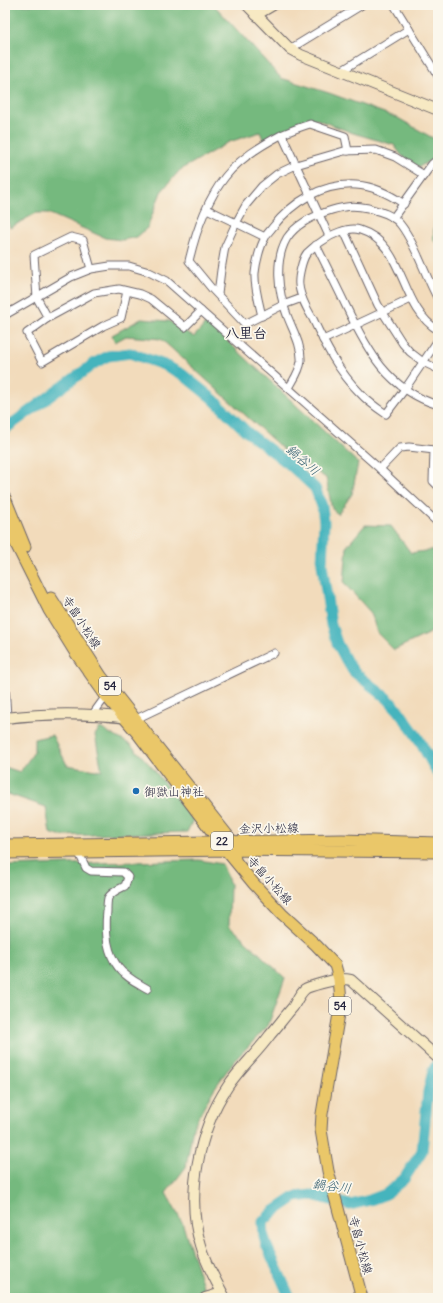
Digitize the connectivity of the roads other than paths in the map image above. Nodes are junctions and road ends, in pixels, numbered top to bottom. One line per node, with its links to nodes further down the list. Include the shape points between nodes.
1 (247, 5): 5 (street)
2 (273, 5): 5 (street)
3 (362, 5): 7 (street)
4 (394, 5): 6 (street)
5 (256, 15): 7 (street)
6 (409, 29): 8 (street); 9 (street)
7 (290, 49): 8 (street)
8 (341, 71): 10 (street)
9 (438, 76)
10 (438, 110)
11 (282, 135): 12 (street, via 310,124 345,136); 14 (street); 18 (street, via 256,150 236,166 225,177)
12 (348, 151): 14 (street); 15 (street, via 376,150 395,156)
13 (438, 159): 15 (street)
14 (296, 165): 16 (street); 21 (street, via 277,174 262,186 246,205)
15 (424, 175): 17 (street)
16 (310, 194): 17 (street, via 355,185 389,194); 19 (street); 24 (street, via 278,220)
17 (404, 204): 20 (street)
18 (207, 208): 21 (street); 28 (street, via 189,260)
19 (319, 214): 20 (street, via 357,206 377,210); 23 (street); 33 (street, via 292,231 281,252 280,281)
20 (393, 218): 32 (street, via 399,223 412,245)
21 (236, 223): 24 (street); 28 (street, via 225,247)
22 (344, 231): 23 (street); 31 (street, via 359,229 372,235 386,248); 35 (street)
23 (329, 236): 25 (street)
24 (265, 237): 37 (street, via 255,274)
25 (316, 245): 30 (street, via 306,254 301,270 299,285); 39 (street)
26 (91, 269): 29 (street, via 71,277); 29 (street, via 83,240 71,237 34,255); 34 (street, via 129,266 149,272 167,282)
27 (127, 291): 34 (street, via 151,299 185,327); 38 (street, via 119,289 94,292); 38 (street, via 121,318 42,362 27,333)
28 (218, 294): 37 (street, via 245,324)
29 (37, 298): 36 (street); 38 (street)
30 (302, 298): 33 (street); 41 (street)
31 (412, 299): 35 (street); 40 (street, via 425,320)
32 (438, 299)
33 (283, 305): 37 (street); 45 (street, via 300,353 299,370)
34 (201, 311): 45 (street)
35 (382, 313): 39 (street); 43 (street, via 402,344)
36 (5, 316)
37 (262, 316)
38 (48, 318)
39 (355, 325): 41 (street); 46 (street, via 381,368)
40 (438, 330)
41 (323, 340): 46 (street, via 348,380 360,394 386,414)
42 (438, 340): 43 (street)
43 (423, 362): 44 (street); 46 (street)
44 (438, 369)
45 (289, 388): 49 (street)
46 (405, 389): 47 (street)
47 (438, 405)
48 (435, 465): 49 (street, via 434,450 409,447 400,448); 50 (street, via 433,481)
49 (380, 469): 53 (street)
50 (438, 486)
51 (5, 498): 52 (main road, 寺畠小松線 / 54)
52 (8, 513): 61 (main road, 寺畠小松線 / 54, via 56,606 101,676)
53 (437, 520)
54 (5, 522): 57 (main road, 寺畠小松線 / 54, via 49,610)
55 (274, 653): 61 (street)
56 (5, 684): 59 (street)
57 (106, 696): 58 (street); 60 (main road, 寺畠小松線 / 54)
58 (93, 714): 59 (street); 60 (street)
59 (6, 718)
60 (124, 718): 61 (street); 64 (main road, 寺畠小松線 / 54)
61 (136, 719): 64 (main road, 寺畠小松線 / 54)
62 (438, 843): 64 (main road, 金沢小松線 / 22, via 342,840)
63 (5, 845): 64 (main road, 金沢小松線 / 22)
64 (228, 846): 65 (main road, 金沢小松線 / 22); 67 (main road, 金沢小松線 / 22); 68 (main road, 寺畠小松線 / 54, via 254,884 335,965)
65 (438, 852)
66 (5, 853): 67 (main road, 金沢小松線 / 22)
67 (79, 853): 69 (street, via 86,868 91,871 123,872 128,877 125,886 108,898 107,939 118,967)
68 (339, 979): 70 (street, via 352,980); 71 (street, via 304,989 262,1046 228,1086 208,1126 196,1172 195,1223 201,1246); 73 (main road, 寺畠小松線 / 54, via 341,1002 323,1108 322,1130 339,1216)
69 (148, 989)
70 (438, 1058)
71 (223, 1295): 72 (street)
72 (205, 1298)
73 (362, 1298)

